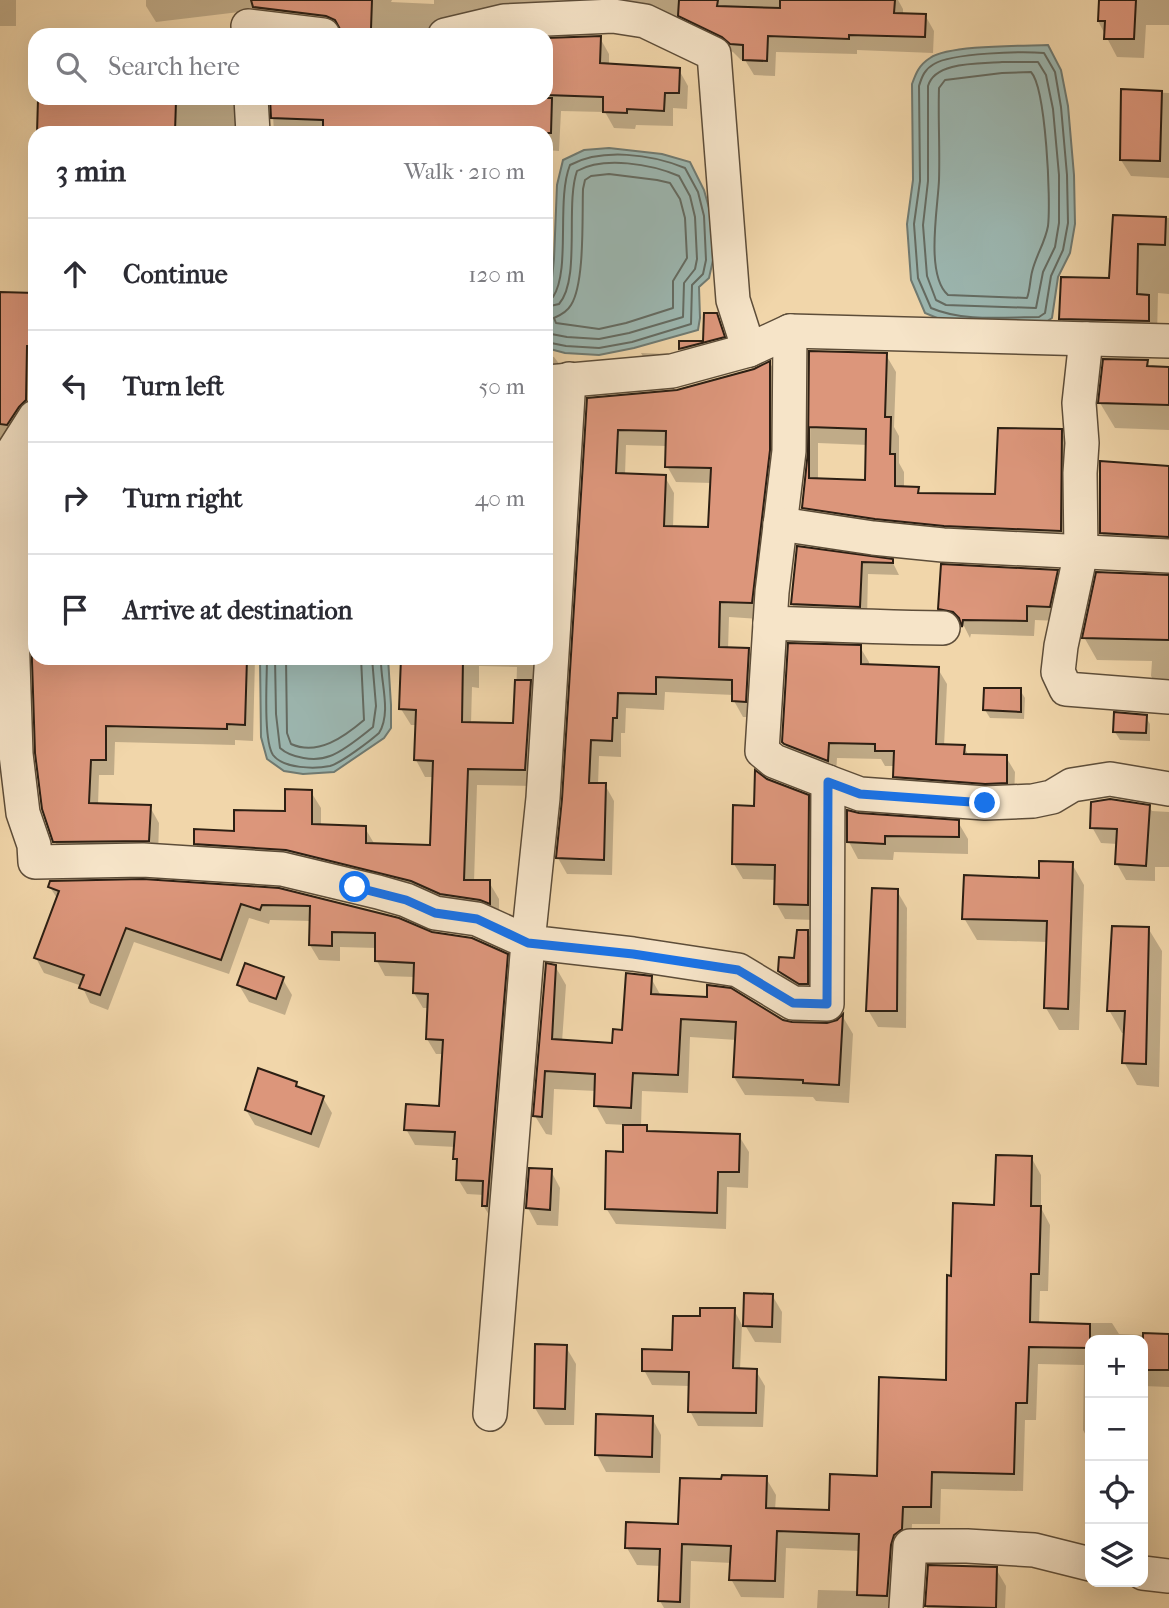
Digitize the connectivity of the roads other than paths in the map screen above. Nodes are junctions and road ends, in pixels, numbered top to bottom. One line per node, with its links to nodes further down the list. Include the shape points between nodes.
1 (245, 20): 2 (street)
2 (287, 28)
3 (474, 28): 9 (street, via 504,21 613,16 645,21 714,54 733,300)
4 (251, 105): 5 (street)
5 (253, 126)
6 (790, 331): 7 (street); 9 (street); 13 (street, via 789,452)
7 (1086, 339): 8 (street); 14 (street, via 1079,403)
8 (1169, 341)
9 (749, 349): 10 (street, via 672,371)
10 (557, 381): 12 (street)
11 (28, 428): 22 (street, via 12,453)
12 (553, 492)
13 (780, 524): 14 (street, via 943,545); 16 (street)
14 (1081, 552): 15 (street); 19 (street, via 1058,672 1066,689)
15 (1169, 556)
16 (770, 623): 17 (street); 20 (street, via 762,751 774,761)
17 (943, 628)
18 (547, 665): 23 (street, via 542,798)
19 (1169, 697)
20 (828, 782): 21 (street, via 860,794 985,803 1033,801 1052,797 1072,785 1110,779); 23 (street, via 827,1004 793,1003 738,970)
21 (1169, 789)
22 (13, 822): 23 (street, via 34,845 34,862 143,860 282,869 379,892 435,913 477,919)
23 (528, 943): 24 (street)
24 (490, 1414)
25 (1085, 1563): 28 (street, via 1034,1550 910,1546)
26 (1148, 1574): 27 (street)
27 (1169, 1576)
28 (906, 1608)

